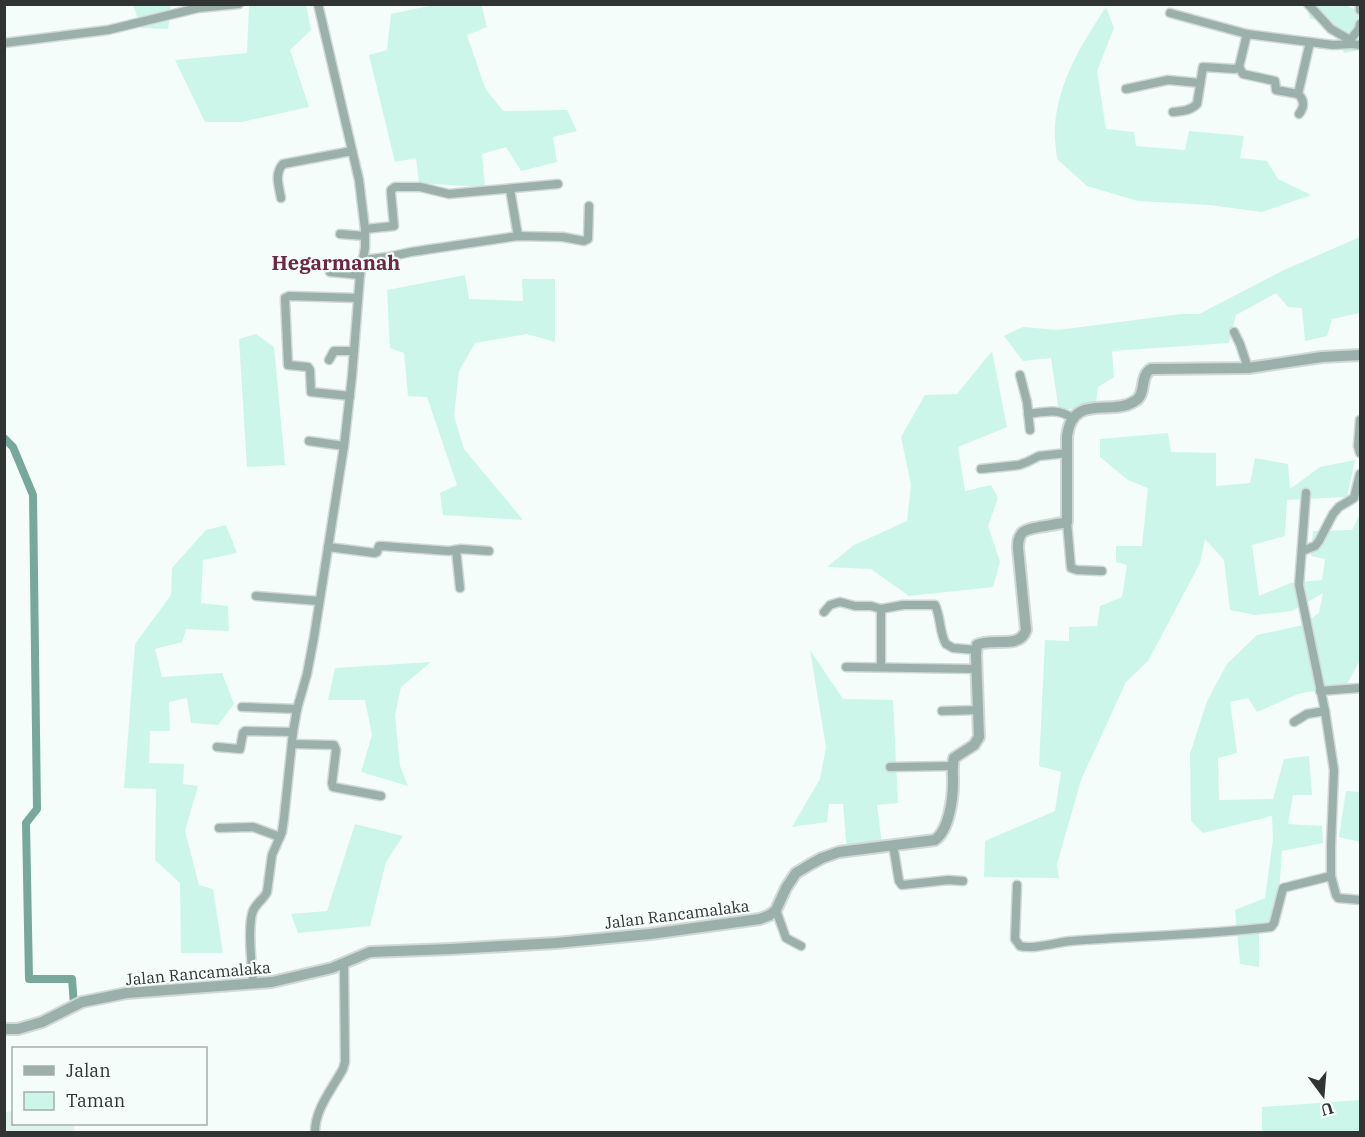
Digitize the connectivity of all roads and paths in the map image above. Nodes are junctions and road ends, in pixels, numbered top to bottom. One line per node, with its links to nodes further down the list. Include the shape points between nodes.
1 (240, 4): 10 (street, via 198,8 108,30)
2 (318, 4): 18 (street)
3 (1308, 4): 11 (street, via 1331,29)
4 (1360, 4): 5 (street)
5 (1360, 10)
6 (1170, 13): 8 (street)
7 (1360, 24): 11 (street)
8 (1247, 34): 9 (street); 12 (street)
9 (1310, 42): 11 (street); 15 (street)
10 (4, 43)
11 (1354, 43)
12 (1239, 67): 13 (street, via 1203,67); 15 (street, via 1243,74 1275,81 1276,90)
13 (1200, 83): 14 (street, via 1168,80); 16 (street, via 1197,104)
14 (1126, 89)
15 (1299, 94): 17 (street, via 1303,100)
16 (1173, 112)
17 (1299, 114)
18 (352, 151): 21 (street, via 283,164 277,175); 23 (street)
19 (558, 184): 20 (street)
20 (510, 189): 23 (street, via 449,194 420,187 395,187 391,193 394,226); 25 (street)
21 (281, 198)
22 (589, 206): 25 (street, via 586,240)
23 (365, 232): 24 (street); 26 (street)
24 (340, 234)
25 (518, 236): 26 (street)
26 (363, 260): 28 (street)
27 (330, 272): 28 (street)
28 (360, 275): 29 (street)
29 (358, 298): 31 (street); 36 (street, via 285,298 288,365 309,368 311,392)
30 (1234, 332): 34 (street)
31 (354, 351): 33 (street, via 334,351); 36 (street)
32 (1360, 355): 34 (street)
33 (328, 360)
34 (1248, 368): 38 (street, via 1151,369 1135,401 1086,410)
35 (1020, 375): 37 (street)
36 (350, 396): 42 (street)
37 (1028, 414): 38 (street, via 1054,412); 40 (street)
38 (1072, 418): 43 (street)
39 (1360, 420): 44 (street)
40 (1030, 430)
41 (309, 441): 42 (street)
42 (344, 446): 49 (street)
43 (1067, 453): 45 (street); 48 (street)
44 (1360, 453)
45 (981, 469)
46 (1360, 474): 52 (street, via 1354,498 1333,514 1315,546)
47 (1306, 493): 52 (street)
48 (1066, 522): 53 (street, via 1071,568); 59 (street, via 1029,529 1020,537 1024,635 1015,641 981,643)
49 (328, 547): 50 (street, via 375,554 380,546); 56 (street)
50 (456, 550): 51 (street); 54 (street)
51 (489, 551)
52 (1302, 551): 64 (street, via 1299,585)
53 (1102, 571)
54 (460, 588)
55 (256, 596): 56 (street)
56 (319, 601): 66 (street)
57 (880, 609): 58 (street, via 840,602); 59 (street, via 934,605 946,644); 61 (street)
58 (824, 612)
59 (976, 650): 62 (street)
60 (846, 667): 61 (street)
61 (881, 667): 62 (street)
62 (977, 669): 67 (street)
63 (1360, 688): 64 (street)
64 (1320, 691): 69 (street)
65 (242, 707): 66 (street)
66 (297, 709): 71 (street)
67 (979, 710): 68 (street); 74 (street, via 978,741 954,758)
68 (942, 711)
69 (1325, 711): 70 (street, via 1307,714); 80 (street, via 1334,770)
70 (1294, 722)
71 (293, 732): 72 (street); 73 (street, via 245,731 240,749)
72 (292, 744): 76 (street, via 334,745 333,787); 78 (street)
73 (217, 747)
74 (952, 766): 75 (street); 79 (street, via 951,804 942,835 931,842)
75 (890, 767)
76 (381, 796)
77 (219, 828): 78 (street, via 253,827)
78 (280, 837): 87 (street, via 272,855 267,892 251,919)
79 (893, 845): 81 (street, via 902,885); 84 (street, via 839,852 800,870)
80 (1331, 876): 82 (street, via 1283,888 1270,927 1024,948 1015,939); 83 (street, via 1338,898)
81 (963, 881)
82 (1017, 885)
83 (1360, 900)
84 (776, 910): 85 (street, via 786,938); 86 (street, Jalan Rancamalaka, via 760,919 650,934 555,943 379,951 361,954)
85 (801, 946)
86 (344, 964): 87 (street, Jalan Rancamalaka); 89 (street, via 345,1062 320,1110)
87 (253, 983): 88 (street, Jalan Rancamalaka, via 135,992 82,1002 42,1022)
88 (4, 1029)
89 (315, 1132)

